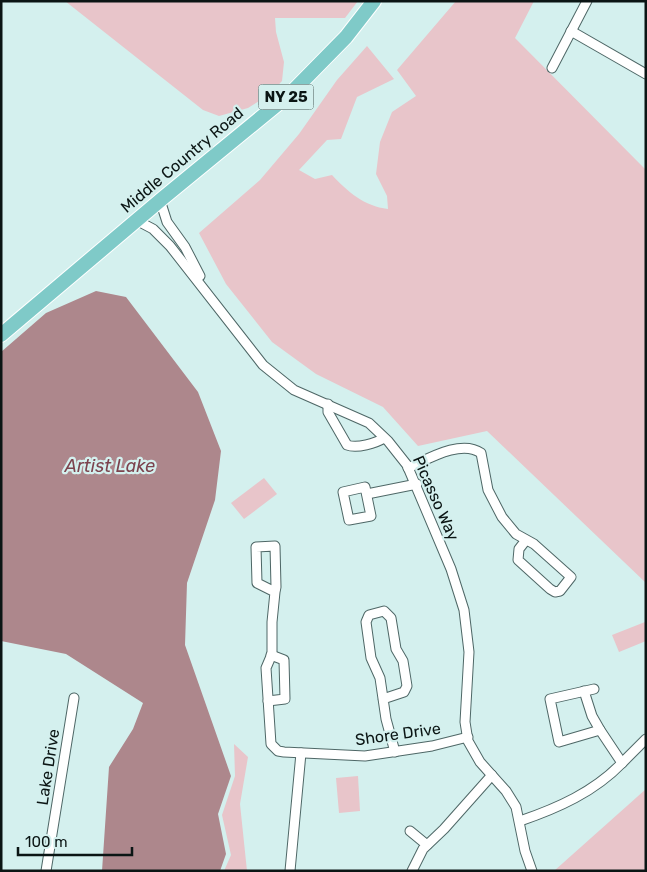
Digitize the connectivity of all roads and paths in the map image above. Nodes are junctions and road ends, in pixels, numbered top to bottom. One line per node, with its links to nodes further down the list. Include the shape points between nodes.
1 (374, 1): 6 (main road, Middle Country Road / NY 25, via 346,37 291,93)
2 (587, 1): 3 (street)
3 (572, 31): 4 (street); 5 (street)
4 (552, 68)
5 (646, 74)
6 (160, 200): 7 (main road, Middle Country Road / NY 25); 8 (street, Picasso Way, via 166,222)
7 (136, 220): 9 (street, Picasso Way); 11 (main road, Middle Country Road / NY 25)
8 (174, 233): 9 (street); 10 (street, Picasso Way)
9 (166, 240): 10 (street, Picasso Way)
10 (215, 302): 12 (street, Picasso Way, via 263,365 294,390)
11 (1, 335)
12 (328, 404): 13 (street, Picasso Way, via 360,418); 13 (street, via 328,412 347,445 367,444)
13 (384, 438): 14 (street, Picasso Way)
14 (408, 468): 15 (street, Picasso Way); 17 (street, via 452,450 476,449 483,458 488,490 497,510 508,526)
15 (417, 484): 16 (street); 26 (street, Picasso Way, via 464,610 469,652 465,722)
16 (366, 494)
17 (526, 540): 17 (street, via 571,577 560,591 550,589 518,560 519,549)
18 (275, 592): 18 (street, via 257,583 256,547 275,546); 19 (street)
19 (271, 655): 24 (street, via 266,668); 24 (street, via 284,660 286,699)
20 (594, 689): 21 (street)
21 (584, 692): 25 (street); 25 (street, via 550,699 559,742)
22 (74, 698): 35 (street, Lake Drive)
23 (383, 699): 23 (street, via 380,678 371,658 366,622 369,615 384,611 391,618 396,649 403,661 408,686 404,692); 28 (street)
24 (268, 701): 29 (street, Shore Drive, via 271,744 284,752)
25 (600, 730): 30 (street)
26 (468, 737): 28 (street, Shore Drive); 31 (street, Picasso Way, via 480,762)
27 (646, 739): 30 (street)
28 (395, 752): 29 (street, Shore Drive, via 365,756)
29 (301, 753): 36 (street)
30 (622, 764): 32 (street, via 593,789)
31 (492, 775): 32 (street, Picasso Way, via 512,800); 34 (street)
32 (520, 821): 38 (street, Picasso Way)
33 (410, 831): 34 (street)
34 (427, 845): 37 (street)
35 (46, 871)
36 (290, 871)
37 (412, 871)
38 (532, 871)

